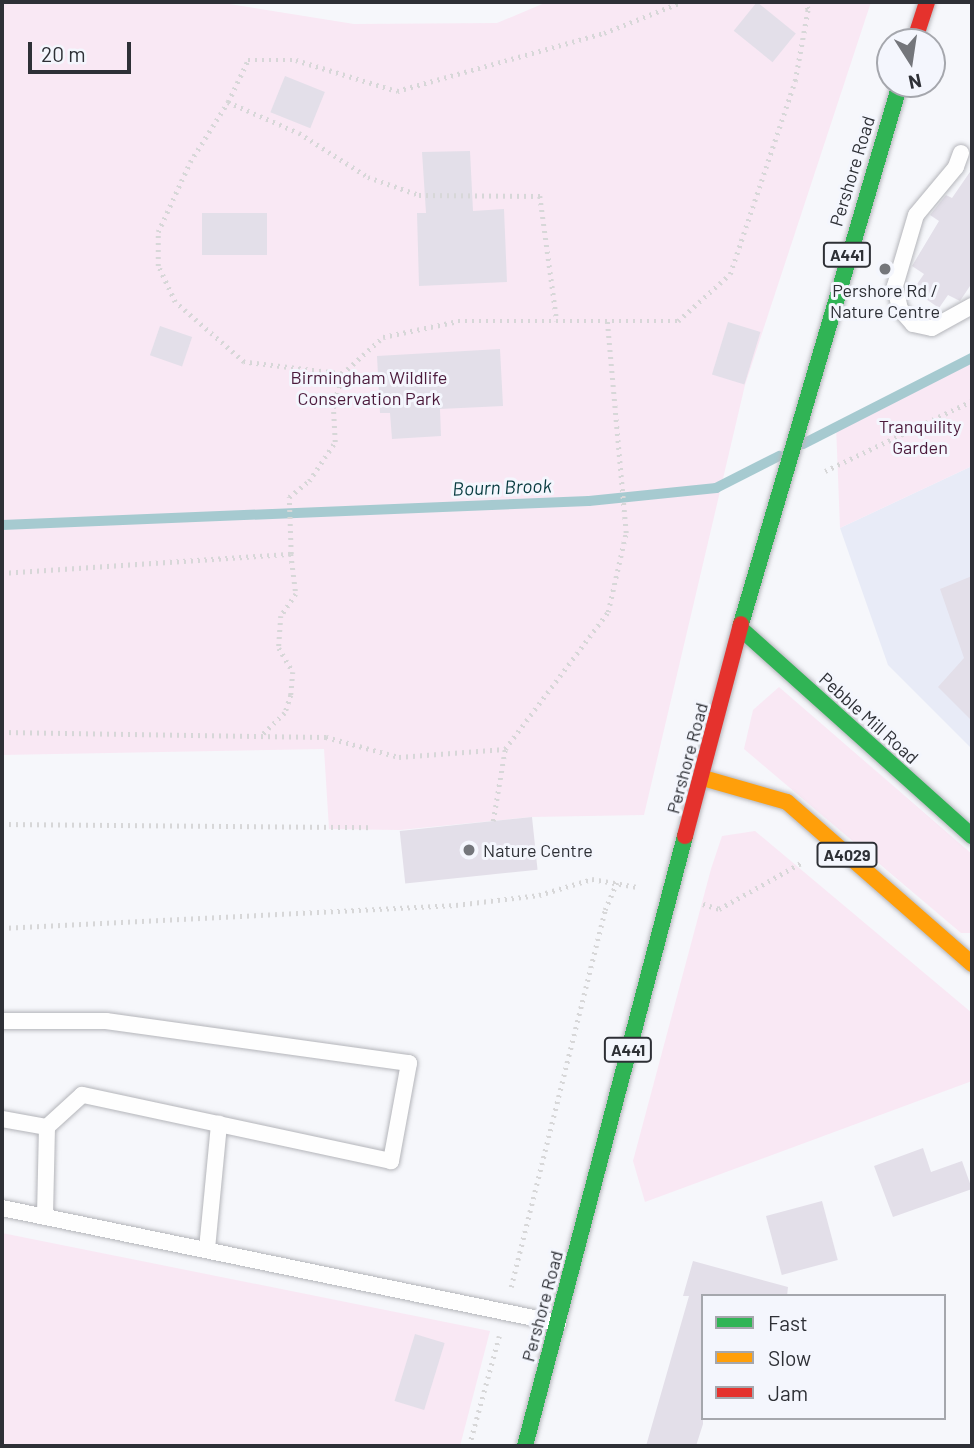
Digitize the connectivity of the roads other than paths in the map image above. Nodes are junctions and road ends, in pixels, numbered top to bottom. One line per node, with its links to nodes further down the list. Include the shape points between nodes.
1 (927, 2): 2 (main road)
2 (919, 28)
3 (896, 98): 6 (main road, Pershore Road / A441)
4 (961, 153): 5 (lane, via 956,167 916,215 895,286 900,309 914,324 932,328)
5 (972, 306)
6 (740, 628): 7 (main road, Pershore Road / A441); 8 (main road, Pebble Mill Road)
7 (703, 778): 9 (main road, A4029, via 787,802); 17 (main road, Pershore Road / A441, via 668,895)
8 (972, 836)
9 (972, 964)
10 (2, 1021): 12 (lane, via 106,1021 409,1063 391,1161)
11 (2, 1119): 13 (lane)
12 (219, 1124): 13 (lane, via 82,1094); 16 (lane)
13 (47, 1127): 15 (lane)
14 (2, 1208): 15 (lane)
15 (45, 1217): 16 (lane)
16 (206, 1249): 17 (lane)
17 (558, 1323): 18 (main road, Pershore Road / A441)
18 (525, 1446)

